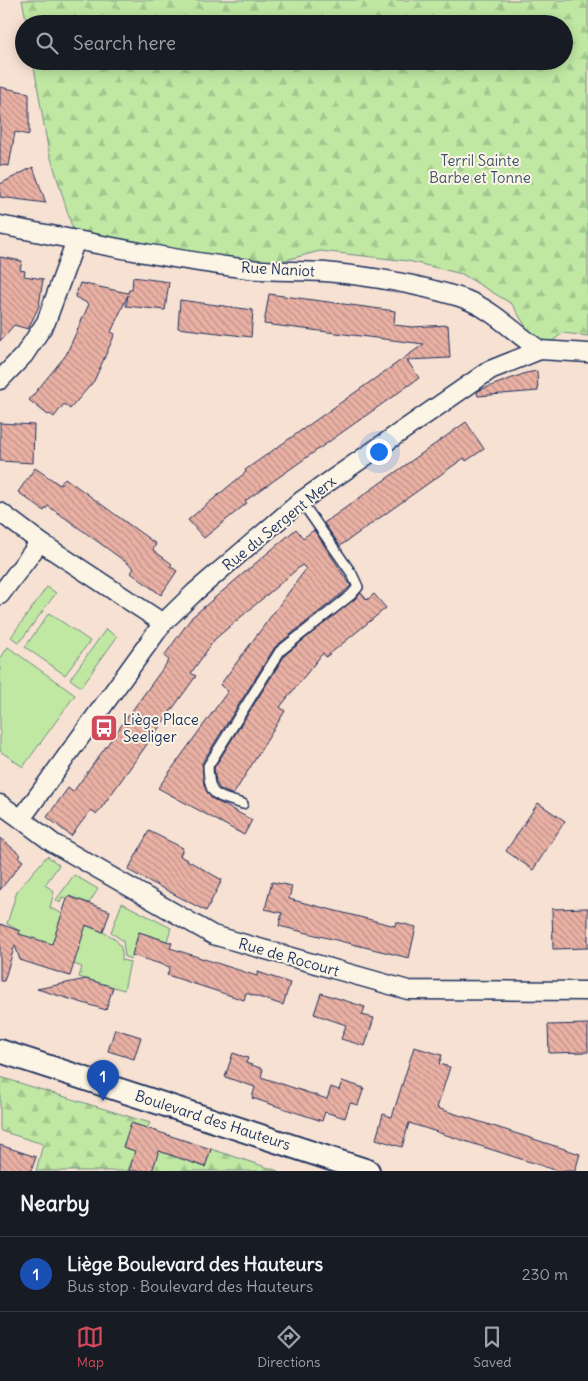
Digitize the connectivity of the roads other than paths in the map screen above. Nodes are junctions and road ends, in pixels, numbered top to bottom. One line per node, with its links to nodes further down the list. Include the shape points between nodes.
1 (0, 225): 2 (street, Rue Naniot)
2 (76, 240): 3 (street, Rue Naniot, via 251,269 325,272 405,284 460,297 494,313); 5 (street, via 46,322 24,356)
3 (540, 350): 4 (street, Rue du Sergent Merx); 6 (street, Rue du Sergent Merx, via 490,370)
4 (588, 353)
5 (0, 380)
6 (301, 501): 10 (street, Rue du Sergent Merx); 12 (lane, via 358,587 280,651 208,766 208,786 216,796)
7 (0, 512): 8 (street)
8 (40, 542): 9 (street); 10 (street)
9 (0, 595)
10 (163, 623): 13 (street, Rue du Sergent Merx)
11 (0, 804): 13 (street, Rue de Rocourt)
12 (243, 804)
13 (21, 819): 14 (street, Rue de Rocourt, via 54,843 213,935 408,990)
14 (588, 990)
15 (0, 1051): 16 (street, Boulevard des Hauteurs)
16 (368, 1171)

